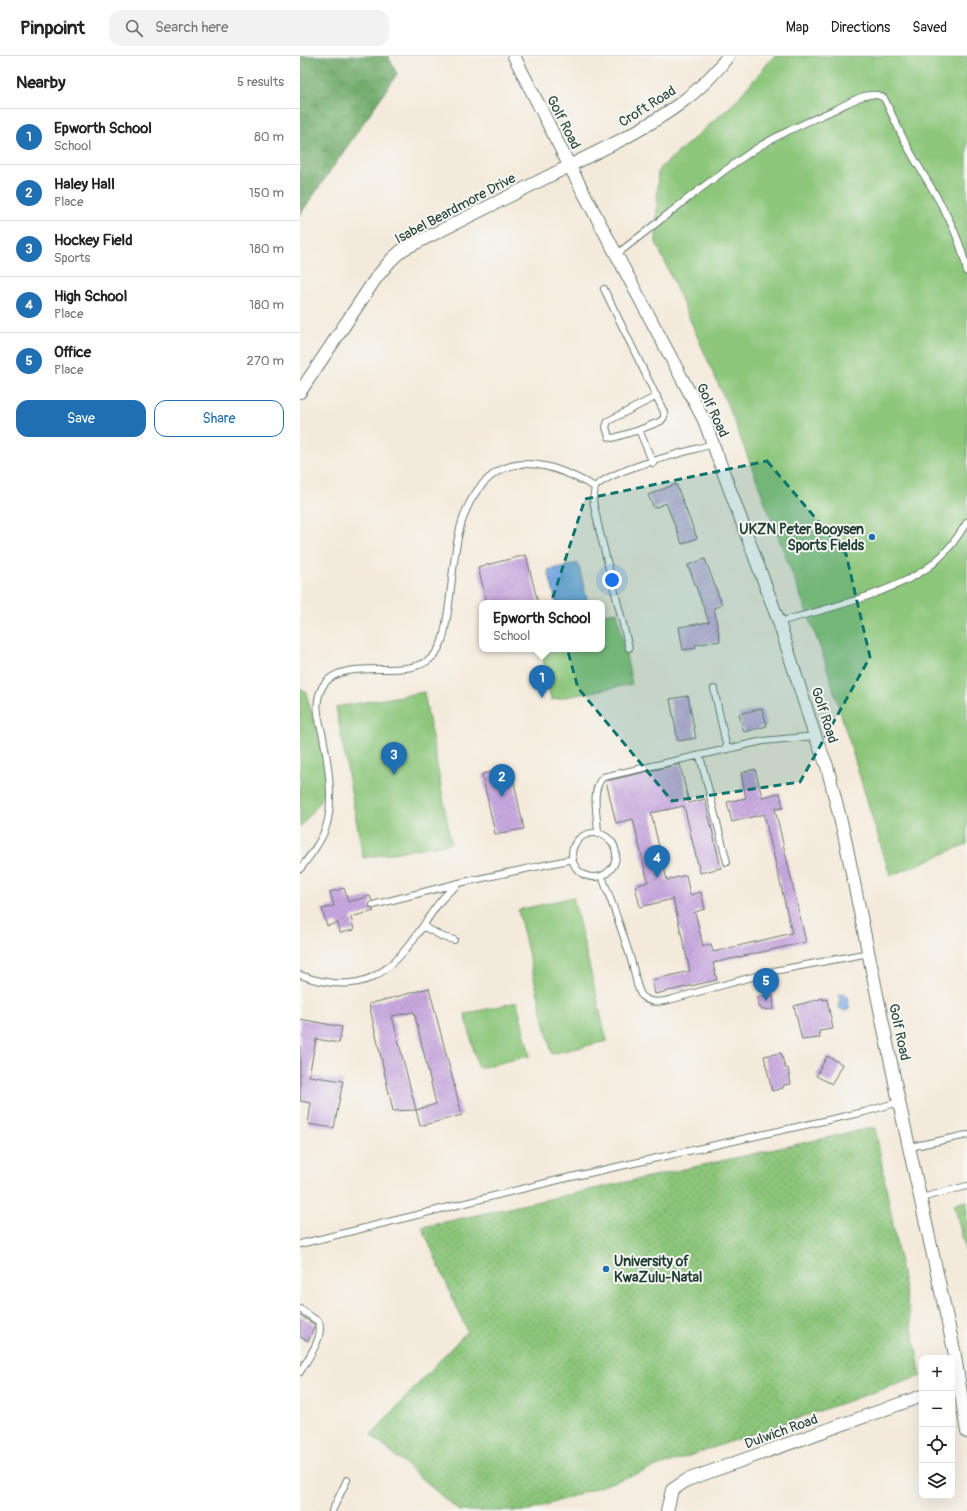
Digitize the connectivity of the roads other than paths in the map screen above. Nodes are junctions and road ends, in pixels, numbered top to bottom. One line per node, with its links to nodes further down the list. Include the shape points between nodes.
1 (514, 56): 3 (street, Golf Road)
2 (728, 56): 3 (street, Croft Road, via 716,72 687,98 633,133)
3 (569, 165): 4 (street, Golf Road); 7 (street, Isabel Beardmore Drive, via 402,250 376,278)
4 (617, 254): 5 (lane, via 721,173 759,147 861,97 874,94 884,98 908,148 940,201 958,236); 10 (street, Golf Road, via 704,420)
5 (967, 272)
6 (604, 289): 8 (lane)
7 (300, 392)
8 (657, 396): 9 (lane, via 664,417 661,421); 9 (lane, via 608,421 606,427 609,436 613,438)
9 (639, 430): 11 (lane)
10 (713, 444): 11 (lane); 14 (street, Golf Road)
11 (653, 463): 12 (lane, via 607,478)
12 (595, 488): 15 (lane, via 593,500); 23 (lane, via 563,471 529,464 506,468 484,481 469,501 457,539 449,611 438,650 430,660 411,667 342,673 325,683 317,701 327,759 328,814 323,835)
13 (967, 522): 14 (lane, via 947,551 915,576 832,607)
14 (779, 622): 17 (street, Golf Road)
15 (629, 648)
16 (714, 689): 18 (lane)
17 (815, 736): 18 (lane, via 763,741); 29 (street, Golf Road, via 827,766 844,834)
18 (727, 749): 19 (lane)
19 (700, 756): 20 (lane, via 603,777 599,781 596,803); 22 (lane)
20 (598, 834): 21 (lane, via 591,834 579,840 574,845); 24 (lane, via 610,840 616,853 612,867)
21 (572, 859): 24 (lane, via 580,872 594,877); 25 (lane)
22 (727, 862)
23 (300, 869)
24 (602, 876): 29 (lane, via 630,955 638,987 642,996 650,1002 656,1003 774,972)
25 (459, 884): 26 (lane); 27 (lane, via 440,900)
26 (373, 905)
27 (423, 926): 28 (lane); 30 (lane, via 398,960 373,978 352,983 328,984)
28 (454, 940)
29 (868, 953): 31 (street, Golf Road)
30 (300, 975)
31 (900, 1102): 33 (street, Golf Road); 36 (lane, via 562,1179)
32 (967, 1135): 33 (lane)
33 (910, 1147): 35 (street, Golf Road)
34 (967, 1186): 35 (lane)
35 (921, 1198): 39 (street, Golf Road)
36 (300, 1244)
37 (300, 1309): 38 (lane, via 315,1318 320,1326 316,1342)
38 (300, 1372)
39 (956, 1384): 41 (street, Golf Road)
40 (919, 1397): 44 (street, Dulwich Road, via 687,1480 672,1490)
41 (967, 1432)
42 (347, 1480): 43 (lane)
43 (332, 1511)
44 (667, 1511)

